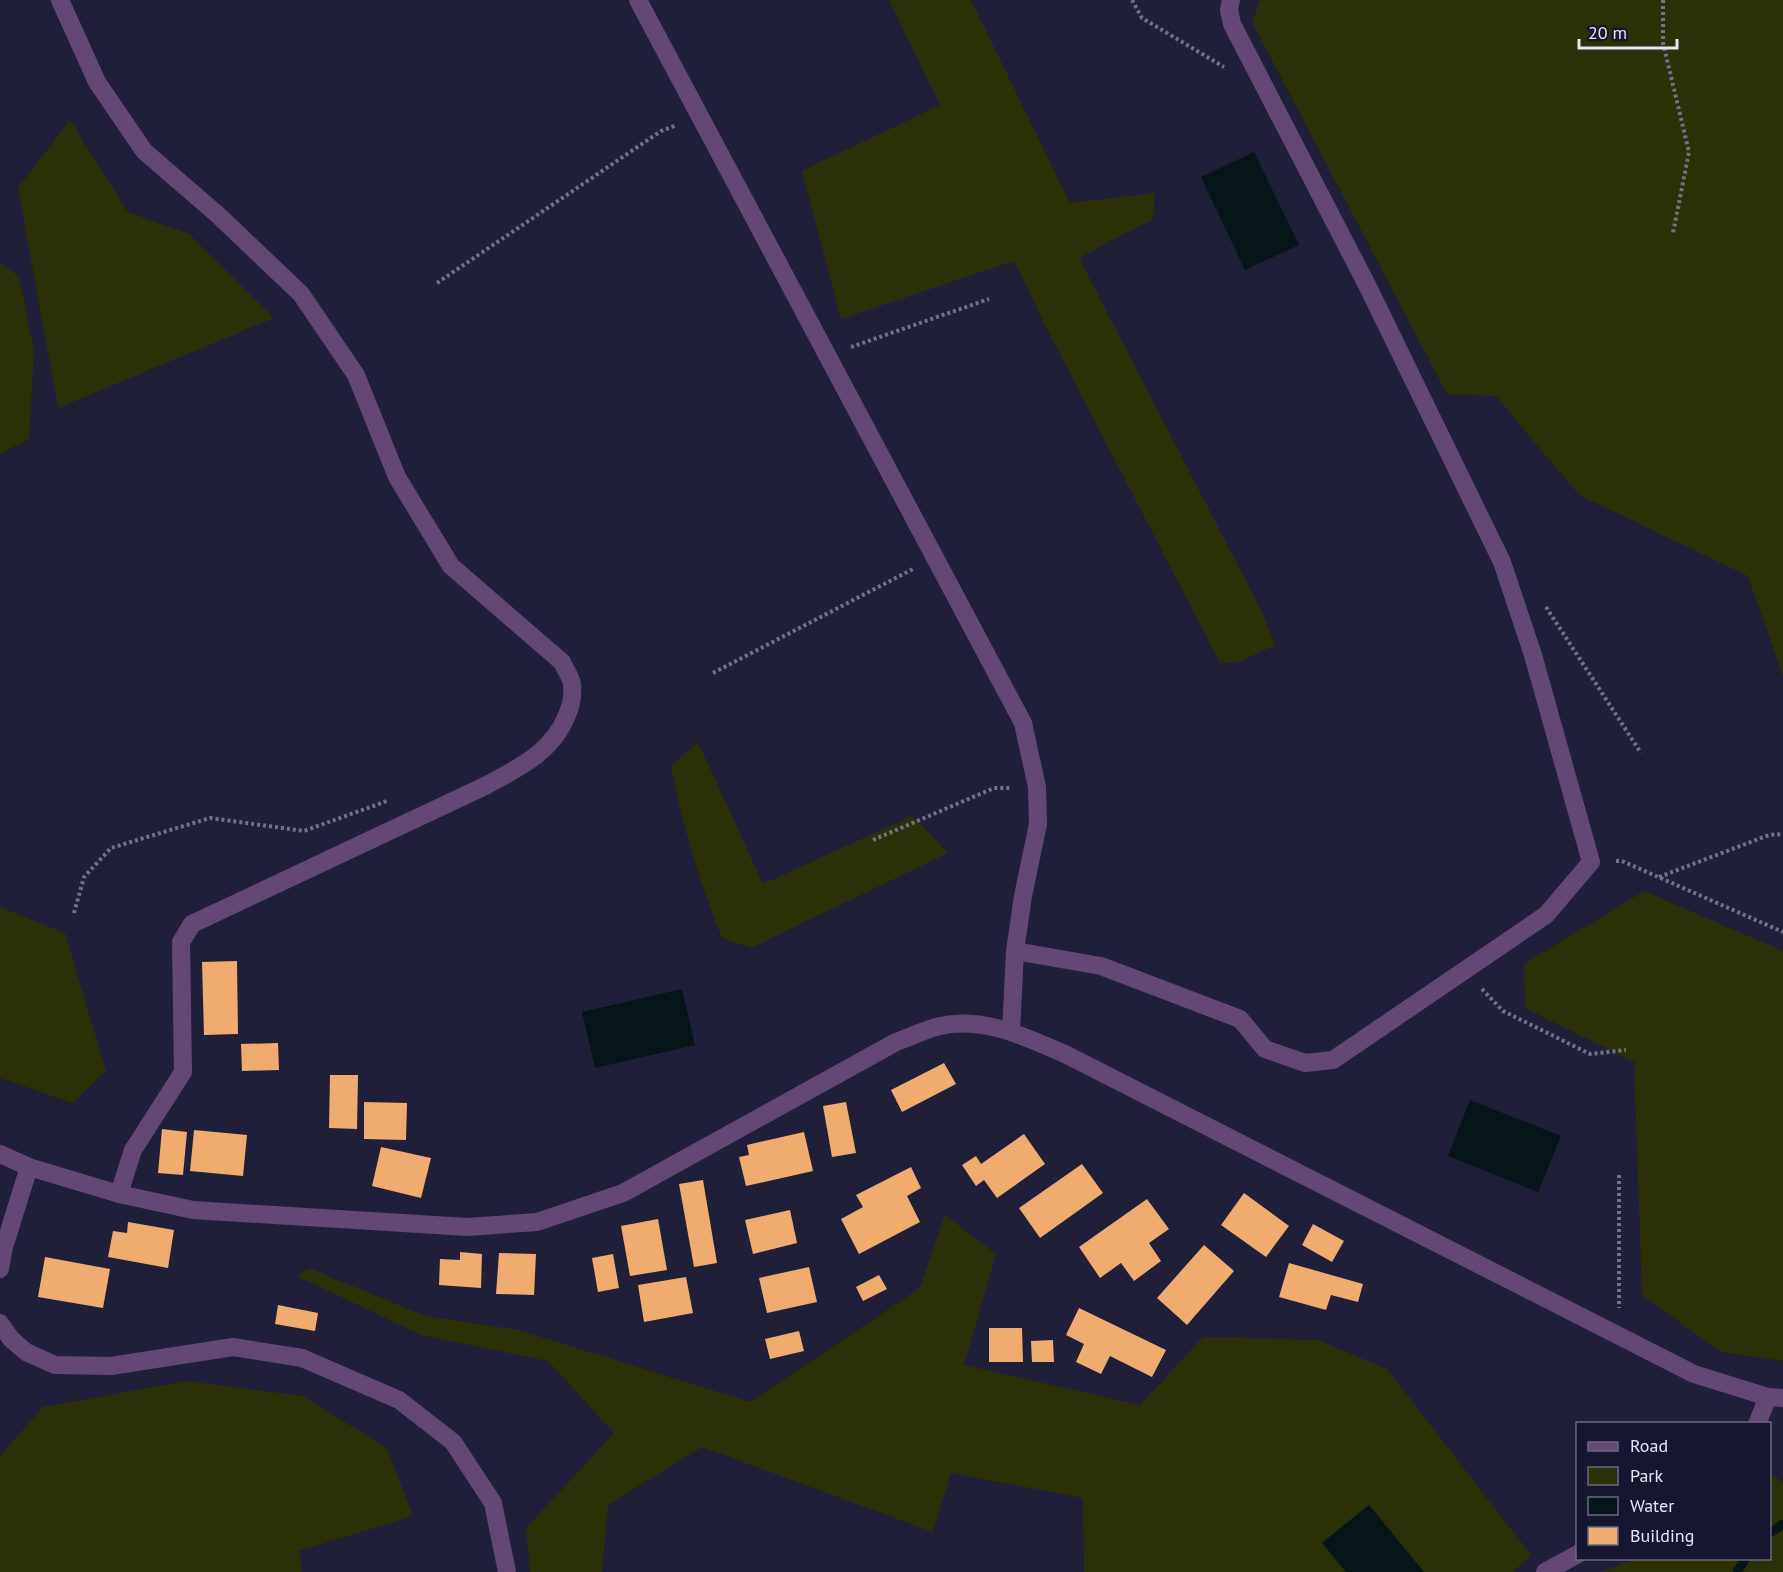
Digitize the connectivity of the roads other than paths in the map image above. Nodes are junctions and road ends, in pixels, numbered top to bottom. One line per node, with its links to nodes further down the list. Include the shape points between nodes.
1 (60, 0): 8 (street, via 97,82 144,151 301,294 356,375 397,477 451,566 562,662 572,682 571,705 562,729 528,763 192,924 181,942 183,1072 133,1150)
2 (638, 0): 4 (street, via 1023,723 1037,787 1038,824)
3 (1231, 0): 4 (street, via 1232,24 1368,285 1502,562 1533,655 1591,862 1546,915 1333,1060 1305,1063 1265,1049 1240,1019 1101,966)
4 (1015, 951): 5 (street)
5 (1011, 1032): 8 (street, via 973,1024 941,1026 896,1042 623,1193 537,1222 467,1227 193,1210); 11 (street, via 1067,1055 1694,1374)
6 (0, 1154): 7 (street)
7 (29, 1167): 8 (street); 9 (street)
8 (119, 1194)
9 (0, 1269)
10 (0, 1323): 14 (street, via 26,1352 55,1365 111,1366 233,1347 303,1358 399,1400 453,1442 493,1503)
11 (1776, 1397): 12 (street)
12 (1758, 1422)
13 (1576, 1555): 15 (street)
14 (507, 1572)
15 (1545, 1572)

